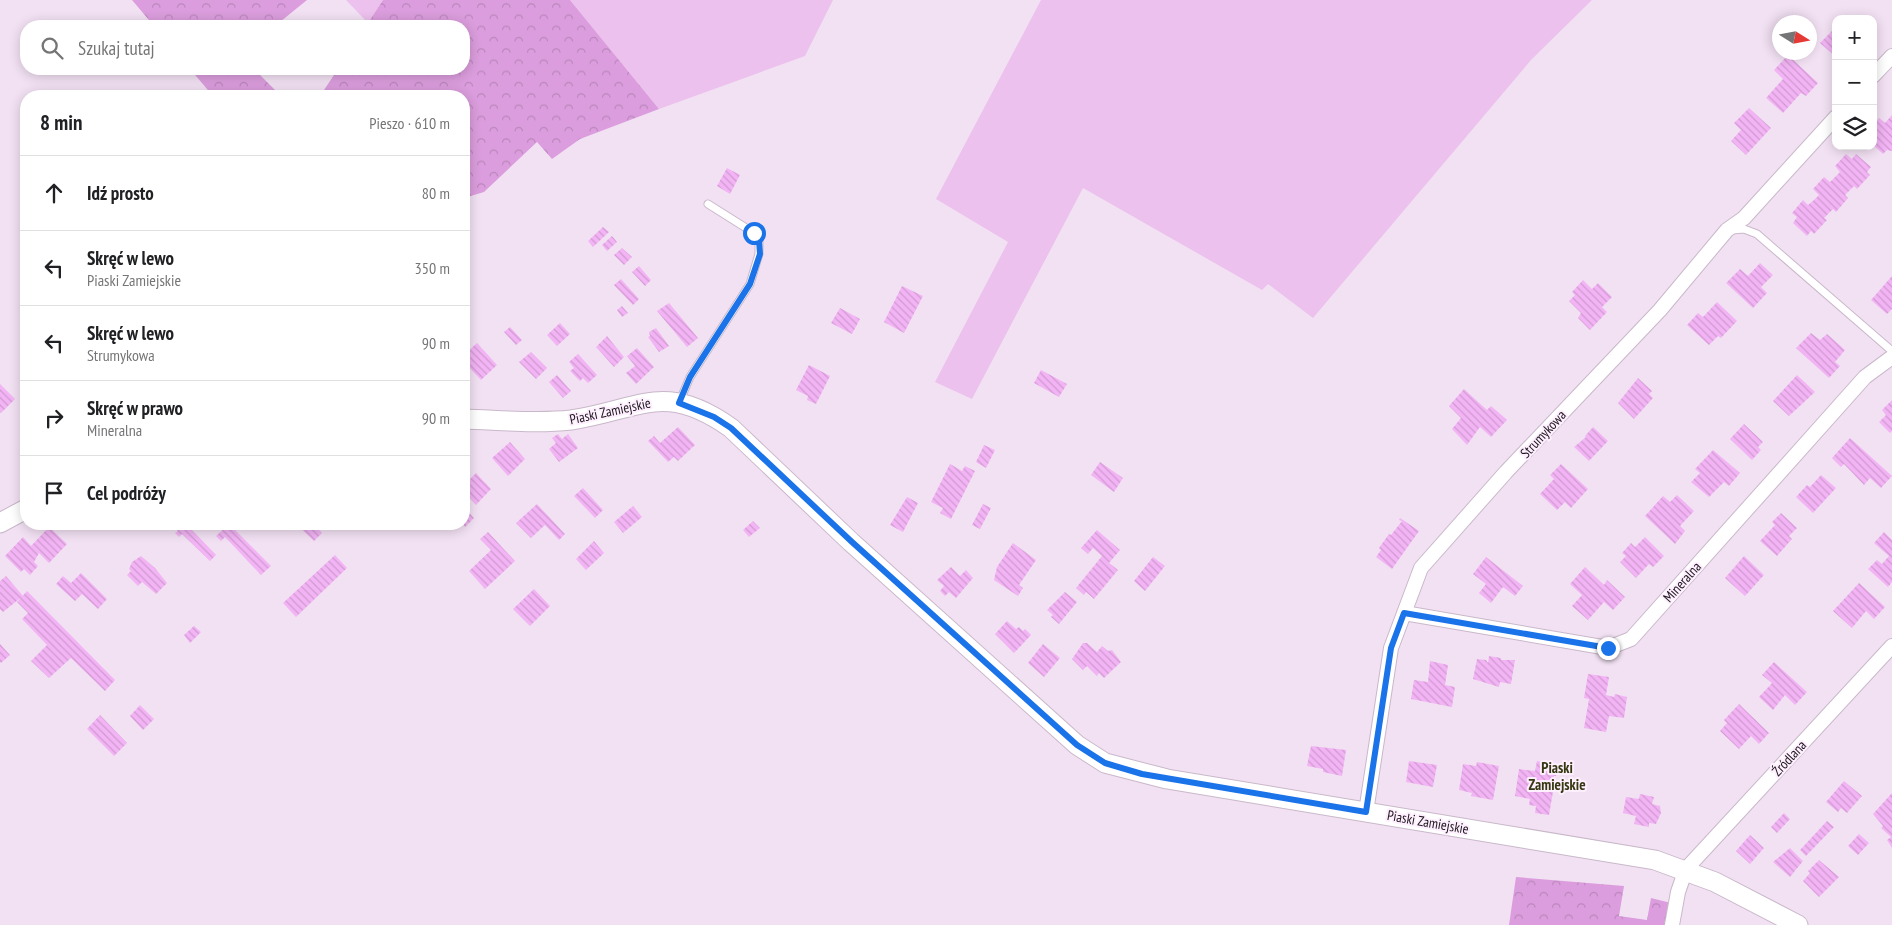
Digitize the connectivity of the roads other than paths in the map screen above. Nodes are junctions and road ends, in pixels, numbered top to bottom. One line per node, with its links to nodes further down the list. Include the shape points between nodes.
1 (1892, 56): 2 (street)
2 (1877, 72)
3 (1832, 121): 5 (street, Strumykowa, via 1744,218)
4 (708, 204): 8 (lane, via 754,233 759,240 760,254 750,284 690,377)
5 (1727, 230): 6 (lane, via 1744,229 1757,234); 12 (street, Strumykowa, via 1660,310 1506,472 1422,568)
6 (1892, 351)
7 (1892, 357): 12 (street, Mineralna, via 1865,377 1631,639 1608,648)
8 (679, 403): 9 (street, Piaski Zamiejskie, via 641,402 590,416 556,421); 14 (street, Piaski Zamiejskie, via 714,417 731,428 859,548 1096,760 1142,774)
9 (470, 419)
10 (20, 512): 11 (street)
11 (0, 523)
12 (1404, 613): 14 (street, Strumykowa, via 1391,648)
13 (1892, 646): 15 (street, Źródlana)
14 (1366, 812): 15 (street, Piaski Zamiejskie, via 1655,860)
15 (1686, 869): 16 (street); 17 (street, Piaski Zamiejskie)
16 (1672, 925)
17 (1798, 925)

